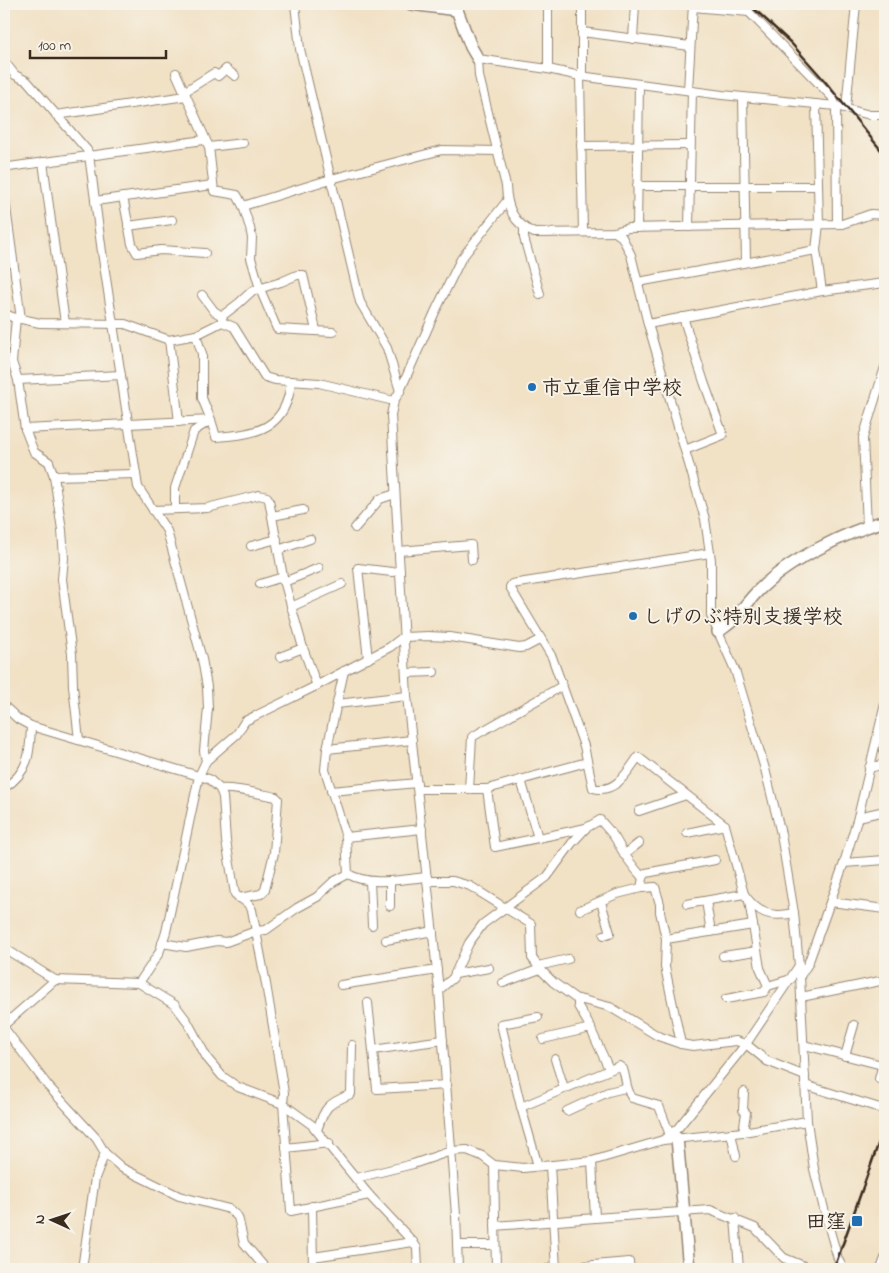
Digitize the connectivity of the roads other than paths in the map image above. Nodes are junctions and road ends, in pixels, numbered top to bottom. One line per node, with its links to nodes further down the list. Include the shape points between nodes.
1 (295, 4): 38 (street, via 300,49)
2 (411, 4): 9 (street)
3 (548, 4): 16 (street)
4 (582, 4): 11 (street)
5 (634, 4): 12 (street)
6 (741, 4): 10 (street)
7 (856, 4): 26 (street)
8 (693, 5): 10 (street); 13 (street)
9 (459, 7): 14 (street)
10 (750, 12): 25 (street, via 832,97)
11 (582, 32): 12 (street); 19 (street)
12 (633, 38): 13 (street)
13 (690, 46): 21 (street)
14 (478, 59): 16 (street); 34 (street, via 479,76)
15 (4, 61): 27 (street, via 15,74 28,81)
16 (548, 70): 19 (street)
17 (176, 73): 22 (street)
18 (235, 76): 22 (street, via 226,69 218,76 214,73)
19 (581, 76): 20 (street); 33 (street)
20 (639, 84): 21 (street); 31 (street)
21 (690, 91): 23 (street); 32 (street)
22 (185, 94): 27 (street); 29 (street)
23 (743, 97): 24 (street); 42 (street)
24 (816, 104): 25 (street); 43 (street)
25 (836, 106): 26 (street); 52 (street)
26 (846, 108): 28 (street, via 870,115)
27 (56, 115): 35 (street)
28 (885, 115)
29 (207, 143): 30 (street); 35 (street); 39 (street)
30 (243, 143)
31 (638, 145): 32 (street); 33 (street); 40 (street)
32 (690, 145): 41 (street)
33 (581, 146): 58 (street)
34 (498, 151): 38 (street, via 442,150); 47 (street)
35 (89, 156): 36 (street); 46 (street)
36 (43, 162): 37 (street, via 9,167); 73 (street)
37 (4, 172)
38 (331, 179): 48 (street); 84 (street, via 360,302 386,348)
39 (213, 185): 45 (street); 48 (street, via 214,190 237,195)
40 (637, 186): 41 (street); 57 (street)
41 (689, 186): 42 (street); 55 (street)
42 (744, 186): 43 (street); 54 (street)
43 (818, 186): 51 (street)
44 (4, 193): 71 (street)
45 (123, 197): 46 (street); 53 (street)
46 (95, 201): 75 (street)
47 (506, 202): 56 (street); 84 (street, via 461,259)
48 (243, 206): 65 (street, via 252,238 251,258)
49 (885, 214): 52 (street, via 870,214)
50 (172, 220): 53 (street)
51 (819, 224): 52 (street); 54 (street); 60 (street)
52 (837, 224)
53 (128, 226): 61 (street, via 137,253 161,250)
54 (745, 226): 55 (street); 62 (street)
55 (689, 227): 57 (street)
56 (524, 228): 58 (street, via 534,233); 67 (street)
57 (637, 228): 59 (street)
58 (583, 232): 59 (street)
59 (615, 232): 63 (street, via 627,245)
60 (816, 250): 62 (street); 66 (street)
61 (205, 253)
62 (746, 262): 63 (street)
63 (638, 282): 74 (street)
64 (885, 283): 66 (street)
65 (260, 289): 72 (street, via 252,291); 76 (street, via 276,329); 76 (street, via 303,275)
66 (822, 291): 70 (street)
67 (540, 294)
68 (202, 295): 72 (street)
69 (4, 313): 71 (street)
70 (683, 317): 74 (street); 90 (street, via 723,435)
71 (18, 318): 73 (street, via 40,323); 82 (street, via 12,362)
72 (222, 319): 78 (street); 83 (street, via 234,327 265,377)
73 (65, 323): 75 (street)
74 (648, 324): 90 (street)
75 (114, 325): 79 (street, via 125,324); 81 (street)
76 (316, 330): 77 (street)
77 (333, 332)
78 (196, 335): 79 (street); 86 (street, via 202,354 202,398)
79 (169, 340): 87 (street)
80 (885, 367): 99 (street, via 863,438)
81 (121, 375): 82 (street); 88 (street)
82 (18, 380): 89 (street)
83 (291, 381): 85 (street, via 319,383); 86 (street, via 287,402 267,428 216,437)
84 (400, 391): 85 (street)
85 (394, 401): 93 (street, via 391,415)
86 (211, 420): 87 (street); 94 (street, via 194,431 174,488)
87 (179, 422): 88 (street)
88 (128, 424): 89 (street); 91 (street)
89 (25, 429): 92 (street, via 34,452 49,462)
90 (685, 450): 106 (street, via 705,519)
91 (136, 474): 92 (street); 95 (street, via 138,488)
92 (54, 476): 130 (street)
93 (396, 494): 100 (street, via 380,499); 105 (street)
94 (175, 508): 95 (street); 97 (street, via 207,508 263,496 269,500)
95 (153, 510): 133 (street, via 167,531 202,658 208,701)
96 (303, 510): 97 (street)
97 (272, 516): 101 (street)
98 (885, 521): 99 (street)
99 (867, 526): 114 (street, via 782,570)
100 (355, 528)
101 (277, 539): 103 (street); 104 (street)
102 (310, 539): 104 (street)
103 (251, 546)
104 (278, 550): 110 (street)
105 (399, 551): 107 (street, via 471,545); 109 (street)
106 (710, 553): 114 (street, via 711,616); 116 (street, via 512,584 510,587)
107 (472, 560)
108 (319, 568): 110 (street)
109 (400, 571): 115 (street); 119 (street, via 358,568)
110 (283, 579): 111 (street); 113 (street)
111 (260, 584)
112 (342, 584): 113 (street)
113 (291, 607): 117 (street)
114 (718, 632): 176 (street, via 735,670 765,769 781,834)
115 (403, 637): 116 (street, via 450,637 520,648); 119 (street); 122 (street)
116 (541, 639): 124 (street, via 552,657)
117 (303, 648): 118 (street); 123 (street)
118 (280, 657)
119 (368, 659): 120 (street)
120 (344, 671): 123 (street); 126 (street)
121 (434, 672): 122 (street)
122 (406, 673): 125 (street)
123 (317, 686): 133 (street, via 245,721 237,734)
124 (562, 686): 134 (street); 142 (street, via 472,737)
125 (407, 696): 126 (street); 131 (street)
126 (337, 704): 132 (street)
127 (885, 704): 136 (street)
128 (4, 706): 129 (street)
129 (31, 726): 130 (street); 140 (street, via 26,763 21,774)
130 (79, 740): 137 (street)
131 (412, 740): 132 (street); 139 (street)
132 (327, 749): 144 (street, via 325,770)
133 (206, 761): 137 (street)
134 (587, 762): 138 (street); 145 (street, via 592,788 604,789 619,782 638,757)
135 (885, 764): 136 (street)
136 (869, 768): 148 (street)
137 (199, 776): 141 (street, via 209,779); 185 (street)
138 (521, 780): 143 (street); 154 (street)
139 (418, 786): 142 (street); 144 (street); 151 (street)
140 (4, 788)
141 (220, 789): 166 (street, via 226,841); 166 (street, via 230,787 278,799 274,853 265,890 261,894)
142 (469, 790): 143 (street)
143 (488, 790): 154 (street, via 495,847)
144 (331, 792): 153 (street)
145 (686, 795): 146 (street); 149 (street)
146 (639, 811)
147 (885, 812): 148 (street)
148 (858, 817): 159 (street)
149 (725, 825): 152 (street); 167 (street)
150 (586, 828): 154 (street); 156 (street, via 600,820); 173 (street, via 547,876)
151 (422, 829): 153 (street); 162 (street)
152 (687, 833)
153 (346, 837): 160 (street)
154 (538, 838)
155 (639, 843): 156 (street)
156 (624, 855): 161 (street)
157 (715, 860): 161 (street, via 656,870 646,873)
158 (885, 860): 159 (street)
159 (844, 863): 170 (street)
160 (348, 874): 164 (street); 180 (street, via 266,930)
161 (643, 878): 165 (street)
162 (428, 879): 163 (street); 173 (street, via 470,886); 179 (street)
163 (390, 880): 164 (street); 172 (street)
164 (370, 881): 177 (street)
165 (640, 888): 169 (street); 183 (street, via 655,887)
166 (239, 898): 180 (street, via 248,902 252,910)
167 (747, 898): 168 (street); 176 (street, via 773,916); 178 (street)
168 (706, 901): 171 (street); 181 (street)
169 (601, 902): 175 (street); 182 (street, via 610,933)
170 (831, 902): 174 (street); 193 (street, via 808,964)
171 (687, 904)
172 (390, 906)
173 (505, 907): 191 (street, via 531,924 532,958); 194 (street, via 483,924 469,943)
174 (885, 909)
175 (580, 910)
176 (794, 913): 193 (street)
177 (372, 925)
178 (753, 926): 181 (street); 187 (street)
179 (433, 931): 184 (street); 192 (street)
180 (256, 932): 185 (street, via 226,942 186,947); 230 (street, via 284,1093)
181 (711, 932): 183 (street)
182 (604, 935)
183 (666, 939): 213 (street, via 665,967)
184 (386, 940)
185 (162, 944): 198 (street)
186 (4, 948): 196 (street)
187 (757, 951): 188 (street); 201 (street)
188 (723, 956)
189 (568, 959): 191 (street)
190 (488, 968): 194 (street)
191 (539, 968): 199 (street); 204 (street)
192 (437, 970): 200 (street); 202 (street)
193 (799, 971): 195 (street); 203 (street)
194 (455, 974): 202 (street)
195 (791, 979): 201 (street); 214 (street)
196 (55, 980): 198 (street); 209 (street)
197 (885, 980): 203 (street)
198 (139, 983): 230 (street, via 175,1005 207,1058 222,1076 238,1087)
199 (503, 983)
200 (341, 985)
201 (768, 986): 205 (street, via 764,992)
202 (439, 990): 212 (street)
203 (801, 997): 216 (street)
204 (578, 998): 210 (street, via 578,1006); 213 (street, via 610,1007 658,1036)
205 (726, 999)
206 (368, 1003): 217 (street)
207 (538, 1018): 231 (street, via 501,1024)
208 (854, 1025): 219 (street)
209 (4, 1026): 242 (street, via 48,1086 96,1138)
210 (590, 1028): 211 (street); 222 (street)
211 (543, 1039)
212 (443, 1040): 217 (street); 225 (street)
213 (681, 1044): 214 (street, via 693,1046 736,1040)
214 (746, 1044): 223 (street, via 767,1061); 238 (street)
215 (352, 1045): 235 (street, via 351,1094 324,1109)
216 (804, 1045): 219 (street); 223 (street)
217 (373, 1050): 225 (street, via 377,1089)
218 (885, 1055): 221 (street)
219 (845, 1056): 221 (street)
220 (555, 1059): 227 (street)
221 (882, 1065): 224 (street)
222 (609, 1069): 227 (street); 228 (street, via 618,1066 623,1069)
223 (805, 1076): 226 (street)
224 (879, 1079)
225 (447, 1085): 241 (street)
226 (805, 1085): 232 (street); 234 (street)
227 (564, 1088): 231 (street)
228 (625, 1088): 233 (street, via 608,1092); 238 (street, via 632,1098 659,1106)
229 (744, 1092): 236 (street, via 743,1110 746,1113)
230 (283, 1104): 235 (street); 240 (street)
231 (521, 1107): 247 (street)
232 (883, 1110)
233 (567, 1111)
234 (808, 1121): 236 (street); 273 (street, via 814,1169)
235 (317, 1130): 239 (street)
236 (743, 1132): 237 (street)
237 (732, 1133): 238 (street); 243 (street)
238 (670, 1138): 244 (street); 251 (street)
239 (329, 1143): 240 (street); 248 (street)
240 (286, 1148): 250 (street, via 291,1211)
241 (451, 1151): 245 (street, via 467,1150); 248 (street); 257 (street)
242 (105, 1153): 261 (street, via 95,1178); 262 (street, via 122,1168 179,1196 229,1209 238,1217 244,1243)
243 (736, 1156)
244 (592, 1160): 246 (street); 252 (street)
245 (494, 1165): 247 (street); 255 (street)
246 (550, 1165): 247 (street); 254 (street)
247 (538, 1166)
248 (356, 1178): 249 (street)
249 (369, 1194): 250 (street); 256 (street)
250 (312, 1206): 259 (street)
251 (683, 1211): 252 (street); 253 (street, via 710,1210); 270 (street)
252 (595, 1218): 254 (street)
253 (735, 1218): 271 (street); 272 (street, via 755,1228 784,1258)
254 (553, 1221): 255 (street); 268 (street)
255 (495, 1226): 258 (street)
256 (413, 1242): 259 (street); 264 (street)
257 (457, 1245): 258 (street); 265 (street)
258 (495, 1245): 266 (street)
259 (313, 1257): 263 (street)
260 (885, 1258): 274 (street)
261 (82, 1269)
262 (266, 1269)
263 (313, 1269)
264 (418, 1269)
265 (458, 1269)
266 (496, 1269)
267 (547, 1269): 268 (street)
268 (556, 1269): 269 (street, via 629,1262)
269 (630, 1269)
270 (689, 1269)
271 (740, 1269)
272 (811, 1269)
273 (843, 1269)
274 (880, 1269)

